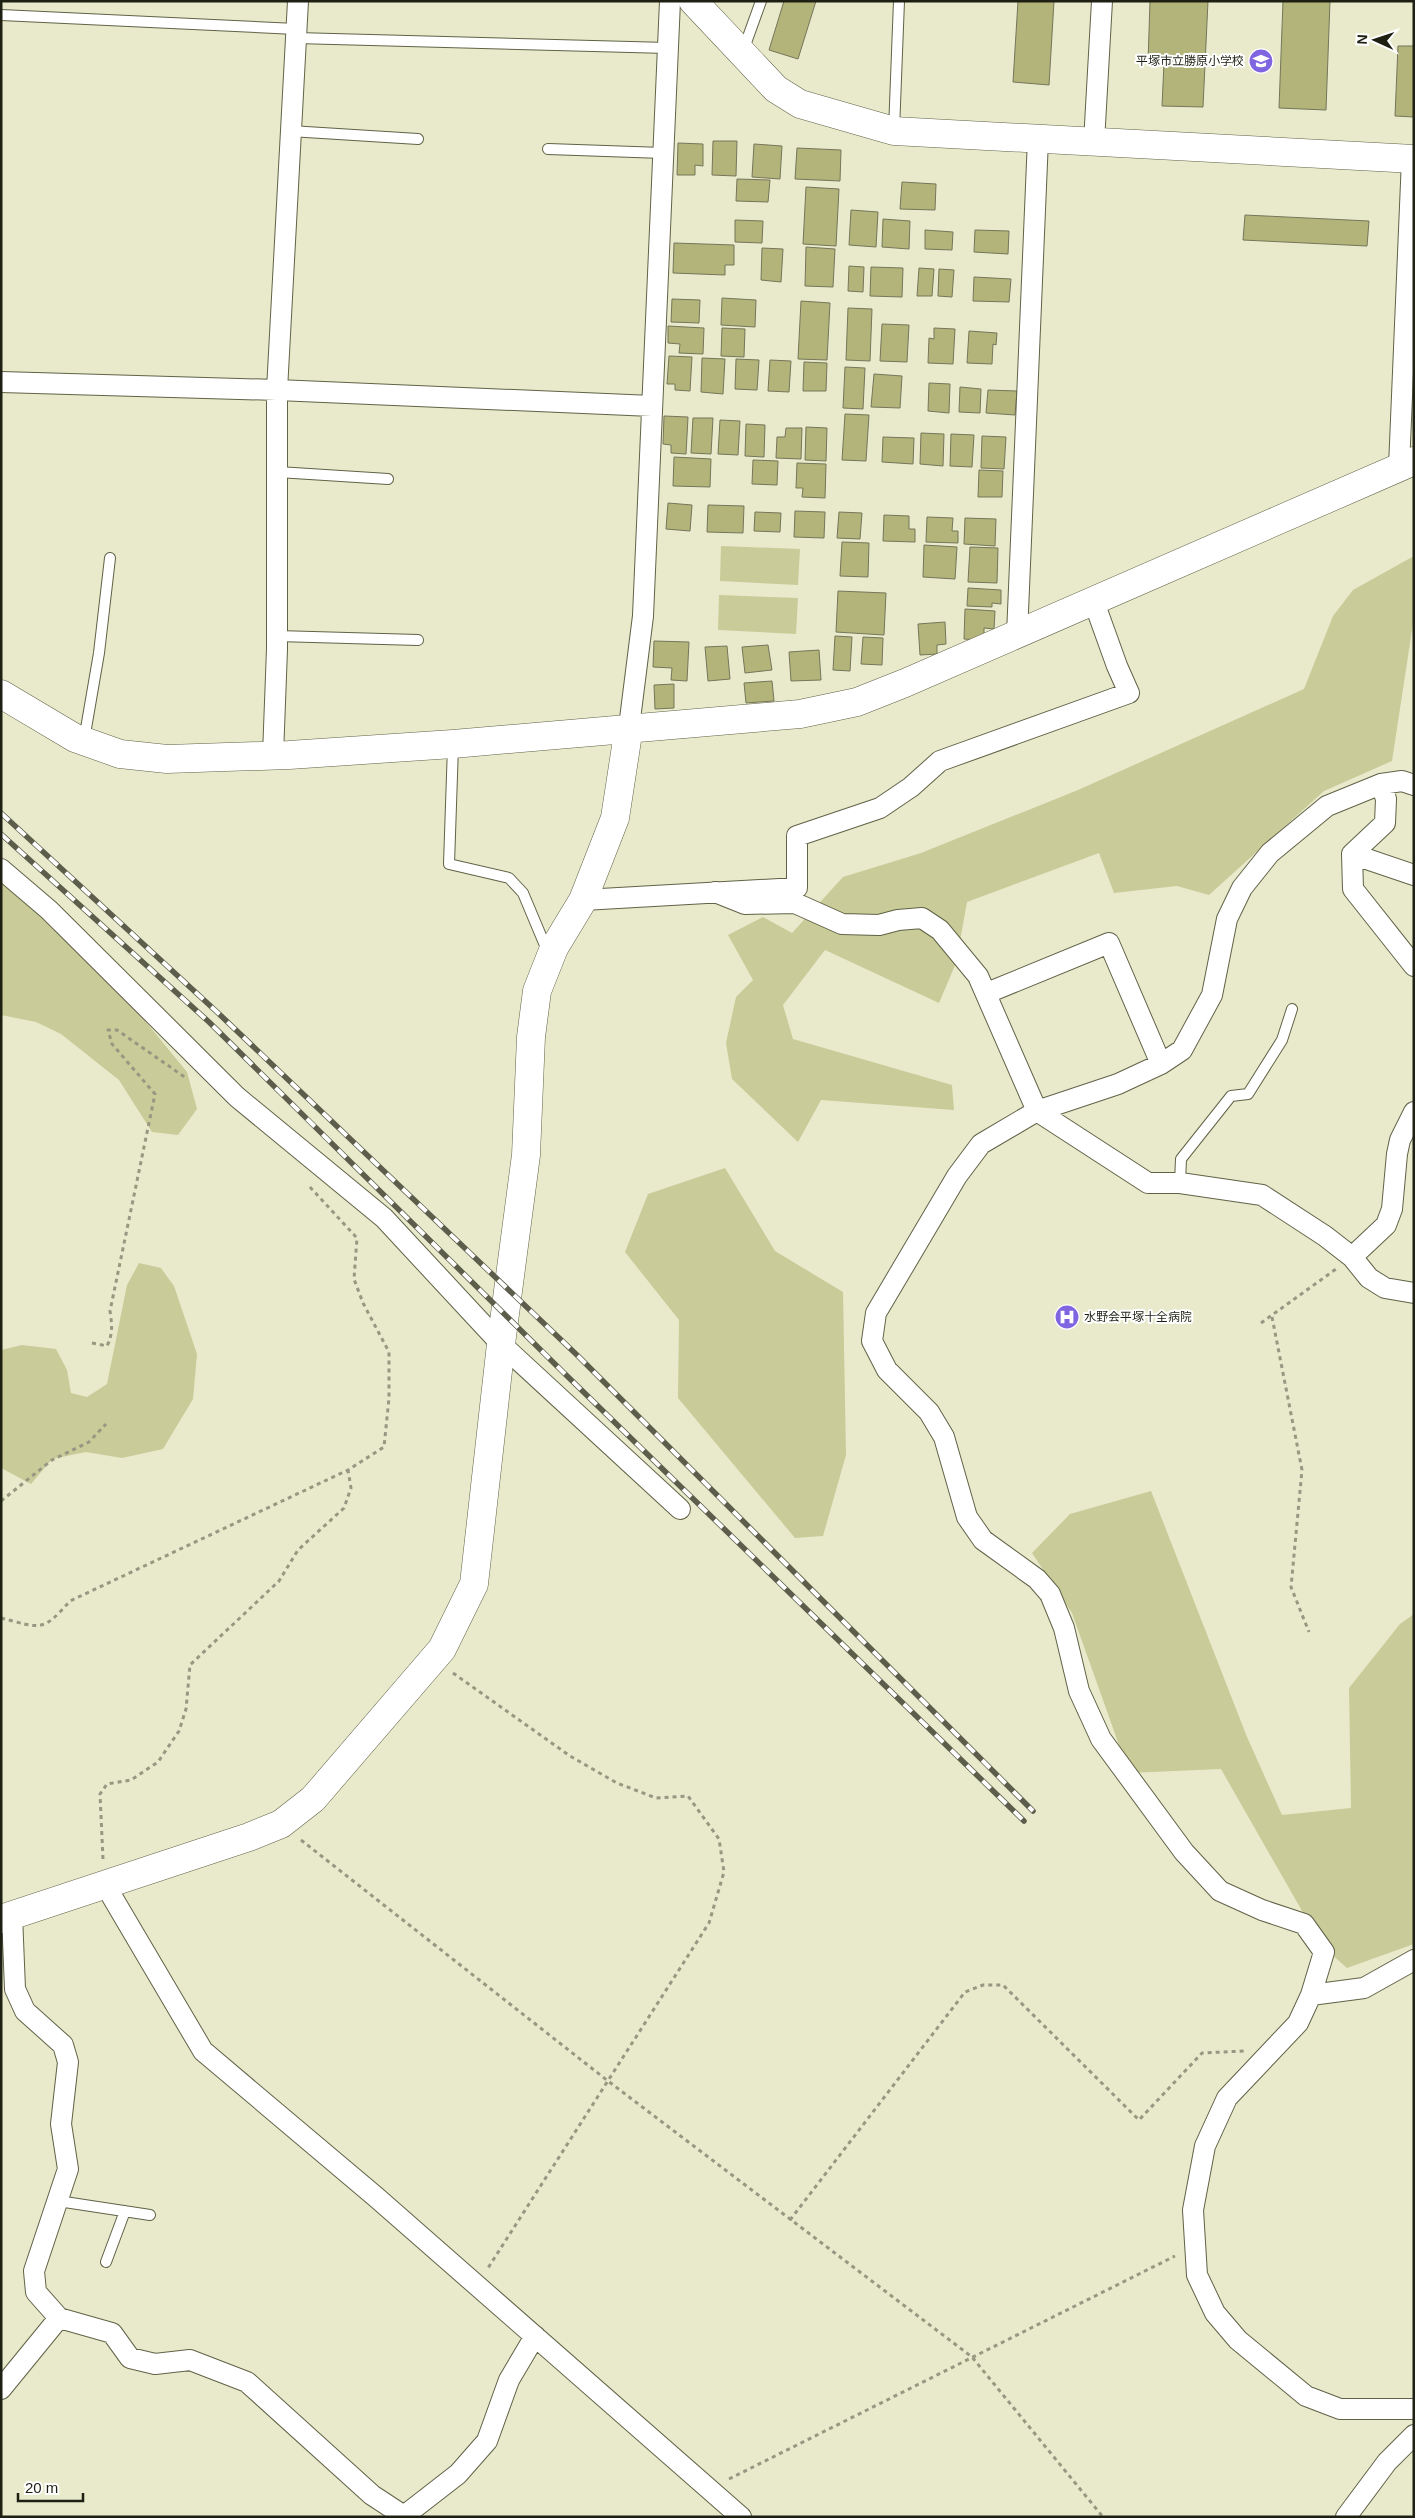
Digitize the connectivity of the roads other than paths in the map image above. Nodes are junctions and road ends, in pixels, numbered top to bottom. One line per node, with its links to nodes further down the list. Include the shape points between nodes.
1 (298, 1): 8 (street)
2 (670, 1): 9 (street)
3 (693, 1): 10 (street)
4 (761, 1): 10 (lane)
5 (899, 1): 12 (lane)
6 (1102, 1): 15 (street)
7 (1, 15): 8 (lane)
8 (296, 33): 9 (lane); 11 (street)
9 (668, 48): 17 (street)
10 (742, 55): 12 (street, via 776,89 800,104)
11 (290, 131): 13 (lane); 21 (street)
12 (894, 131): 14 (street)
13 (418, 139)
14 (1038, 139): 15 (street); 28 (street)
15 (1094, 142): 18 (street)
16 (548, 149): 17 (lane)
17 (663, 152): 22 (street)
18 (1413, 159): 19 (street)
19 (1409, 323): 23 (street)
20 (1, 382): 21 (street)
21 (276, 390): 22 (street); 24 (street)
22 (652, 406): 32 (street, via 643,616)
23 (1406, 464): 27 (street)
24 (278, 472): 25 (lane); 29 (street)
25 (388, 479)
26 (110, 558): 33 (lane, via 100,653)
27 (1094, 602): 28 (street); 41 (street, via 1129,693 940,761 911,787 880,808 797,836 797,888)
28 (1017, 635): 32 (street, via 858,702 800,714)
29 (277, 636): 30 (lane); 35 (street)
30 (418, 640)
31 (1, 694): 33 (street)
32 (629, 727): 34 (street); 42 (street, via 615,818)
33 (84, 741): 35 (street, via 120,754 167,759)
34 (453, 744): 35 (street); 43 (lane, via 448,864 509,878 523,893 544,943)
35 (273, 755)
36 (1381, 784): 37 (street, via 1402,781); 38 (street, via 1386,799 1385,823); 47 (street, via 1327,806 1270,853 1242,888 1227,919 1212,995 1182,1050)
37 (1414, 785)
38 (1352, 854): 40 (street); 44 (street, via 1353,889)
39 (1, 869): 53 (street, via 49,910 237,1097 384,1218)
40 (1414, 875)
41 (716, 892): 42 (street); 45 (street, via 745,904 795,903 842,924 879,925 922,918 940,930 978,976)
42 (583, 900): 43 (street)
43 (554, 948): 53 (street, via 537,991 533,1019 526,1155)
44 (1414, 966)
45 (987, 993): 47 (street, via 1109,943); 48 (street)
46 (1292, 1009): 50 (lane, via 1282,1040 1248,1094 1231,1096 1181,1159)
47 (1161, 1064): 48 (street, via 1118,1084)
48 (1037, 1111): 50 (street, via 1148,1183); 58 (street, via 981,1144 957,1176 876,1312 872,1341 887,1370 929,1412 944,1437 967,1517 983,1540 1037,1579 1050,1594 1064,1628 1079,1691 1101,1739 1184,1852 1220,1891 1304,1924 1324,1952)
49 (1414, 1112): 51 (street, via 1396,1154 1392,1209 1386,1225)
50 (1180, 1183): 51 (street, via 1262,1195)
51 (1352, 1257): 52 (street, via 1369,1278 1385,1288)
52 (1414, 1292)
53 (501, 1344): 54 (street); 55 (street, via 474,1584 442,1649 313,1799 281,1824)
54 (680, 1509)
55 (104, 1883): 56 (street); 64 (street, via 203,2051)
56 (7, 1917): 59 (street, via 15,1989 25,2011 63,2045 68,2062 61,2124 68,2169)
57 (1414, 1960): 58 (street, via 1364,1988)
58 (1311, 1995): 66 (street, via 1298,2023 1227,2098 1205,2146 1193,2210 1197,2276 1215,2313 1238,2340 1306,2396 1340,2409)
59 (58, 2200): 60 (lane); 63 (street, via 34,2271 36,2292)
60 (125, 2211): 61 (lane); 62 (lane)
61 (150, 2215)
62 (106, 2262)
63 (59, 2318): 64 (street, via 112,2333 130,2358 155,2364 190,2360 247,2382 372,2494 404,2516 458,2474 487,2441 510,2380); 65 (street)
64 (535, 2336): 68 (street)
65 (1, 2389)
66 (1414, 2408)
67 (1414, 2435): 69 (street, via 1387,2462)
68 (741, 2517)
69 (1346, 2517)

